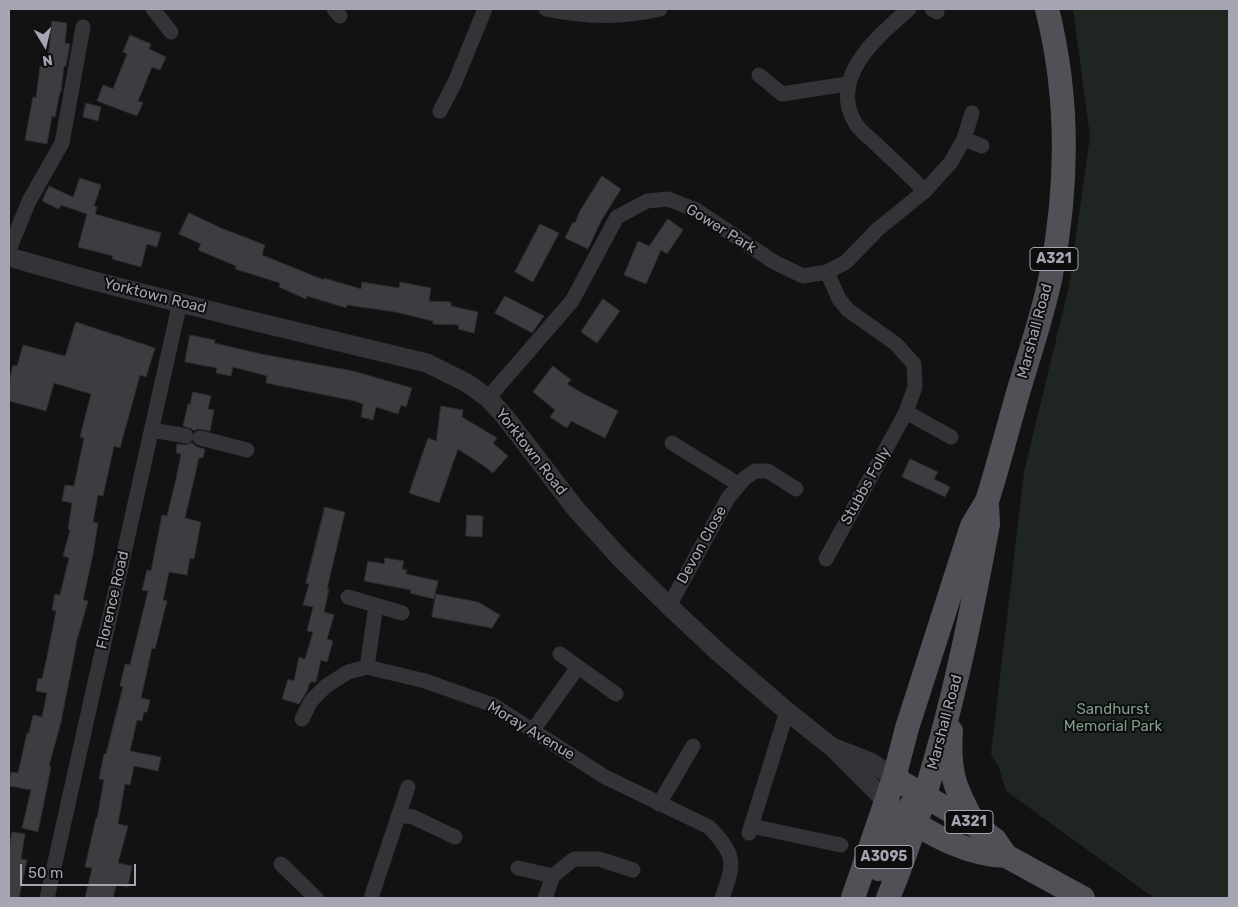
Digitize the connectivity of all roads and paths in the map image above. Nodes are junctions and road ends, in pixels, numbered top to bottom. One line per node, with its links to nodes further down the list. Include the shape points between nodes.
1 (153, 9): 8 (street)
2 (485, 9): 11 (street)
3 (546, 9): 4 (street, via 571,14 638,14)
4 (660, 9)
5 (908, 9): 10 (street, via 859,59)
6 (1047, 9): 28 (main road, Marshall Road / A321, via 1058,62 1063,113 1058,230 1040,317)
7 (83, 27): 16 (street, via 62,144 29,201)
8 (171, 32)
9 (759, 75): 10 (street, via 782,94)
10 (847, 84): 15 (street, via 849,107 856,124)
11 (440, 110)
12 (972, 113): 13 (street, Gower Park)
13 (964, 139): 14 (street); 15 (street, Gower Park, via 951,162)
14 (982, 146)
15 (926, 191): 18 (street, Gower Park, via 878,229 846,262)
16 (9, 250)
17 (9, 257): 19 (street, Yorktown Road)
18 (827, 272): 20 (street, Gower Park, via 803,276 774,262 696,210 668,198 647,201 617,217 572,301); 21 (street, Stubbs Folly, via 839,299 848,310 896,344 914,364 915,387)
19 (180, 302): 20 (street, Yorktown Road, via 427,363 467,383); 22 (street, Florence Road)
20 (488, 398): 32 (street, Yorktown Road, via 575,508)
21 (906, 412): 23 (street); 29 (street, Stubbs Folly)
22 (152, 430): 25 (street); 58 (street, Florence Road)
23 (951, 437)
24 (672, 442): 26 (street)
25 (247, 450)
26 (738, 484): 27 (street, Devon Close, via 755,471 768,471); 32 (street, Devon Close)
27 (796, 489)
28 (987, 501): 38 (main road, Marshall Road / A321, via 988,524); 44 (main road, Marshall Road / A321, via 972,526)
29 (826, 559)
30 (348, 597): 31 (street)
31 (376, 605): 33 (street); 35 (street)
32 (669, 606): 39 (street, Yorktown Road)
33 (402, 613)
34 (560, 654): 36 (street)
35 (367, 667): 40 (street, via 348,672 326,686 311,701); 41 (street, Moray Avenue, via 425,681 493,705)
36 (578, 667): 37 (street); 41 (street)
37 (616, 694)
38 (952, 702): 46 (main road, Marshall Road / A321); 50 (main road, via 950,743 954,781)
39 (789, 713): 43 (street, Yorktown Road); 52 (street, via 750,829)
40 (302, 720)
41 (532, 730): 47 (street, Moray Avenue, via 605,777)
42 (693, 746): 47 (street)
43 (832, 746): 44 (street, Yorktown Road, via 871,762); 48 (street, Yorktown Road)
44 (894, 778): 46 (main road, Yorktown Road / A321); 48 (main road, A321)
45 (408, 787): 49 (street)
46 (924, 796): 48 (main road, Marshall Road / A321); 50 (main road, Yorktown Road / A321)
47 (660, 804): 62 (street, Moray Avenue, via 701,822 720,838 729,854 732,869)
48 (902, 813): 53 (main road, Yorktown Road / A321, via 973,852); 63 (main road, A3095); 64 (main road, A3095, via 879,868); 65 (main road, A3095)
49 (400, 815): 51 (street, via 413,817); 60 (street)
50 (976, 826): 53 (main road, Yorktown Road / A321, via 995,840)
51 (455, 837)
52 (841, 845)
53 (1006, 856): 66 (main road, Yorktown Road / A321)
54 (281, 864): 59 (street)
55 (518, 868): 57 (street)
56 (633, 870): 57 (street, via 598,858 574,859)
57 (553, 876): 61 (street)
58 (47, 898)
59 (313, 898)
60 (371, 898)
61 (545, 898)
62 (722, 898)
63 (853, 898)
64 (862, 898)
65 (888, 898)
66 (1083, 898)

